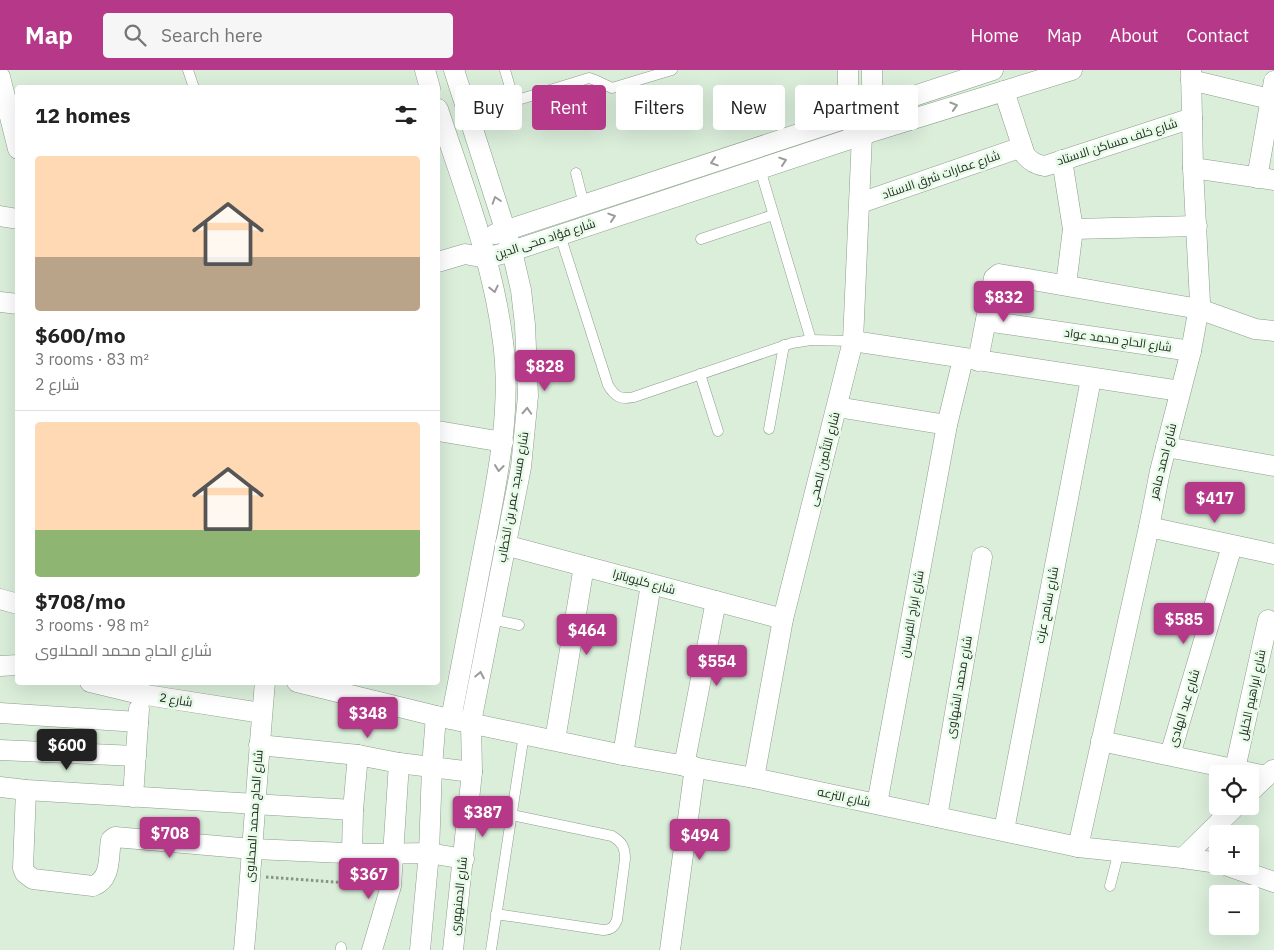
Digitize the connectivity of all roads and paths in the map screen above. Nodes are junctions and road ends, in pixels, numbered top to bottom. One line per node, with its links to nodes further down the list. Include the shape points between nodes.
1 (188, 70): 11 (lane)
2 (425, 70): 12 (street)
3 (454, 70): 42 (street, شارع مسجد عمر بن الخطاب, one-way to 3)
4 (505, 70): 13 (lane)
5 (672, 70): 9 (lane, via 612,88)
6 (848, 70): 14 (street)
7 (993, 70): 17 (street, شارع فؤاد محى الدين)
8 (1072, 70): 16 (street, شارع فؤاد محى الدين)
9 (588, 74): 19 (lane)
10 (1191, 75): 18 (street); 20 (street, شارع احمد ماهر)
11 (193, 85)
12 (429, 85)
13 (509, 85)
14 (848, 85)
15 (1, 87): 27 (street)
16 (1004, 91): 25 (street, شارع فؤاد محى الدين, one-way to 16); 29 (street)
17 (918, 94)
18 (1273, 94): 35 (street)
19 (522, 98)
20 (1192, 118): 31 (street, شارع خلف مساكن الاستاد); 32 (street, شارع احمد ماهر)
21 (440, 123): 26 (street, شارع مسجد عمر بن الخطاب)
22 (811, 130): 37 (street, شارع فؤاد محى الدين, one-way to 37)
23 (857, 130): 25 (street)
24 (864, 130): 25 (street, شارع التأمين الصحى)
25 (862, 135): 33 (street, شارع فؤاد محى الدين, one-way to 25); 36 (street, شارع التأمين الصحى)
26 (442, 137): 46 (street, شارع مسجد عمر بن الخطاب)
27 (15, 138)
28 (0, 147): 30 (street)
29 (1022, 147): 31 (street, شارع خلف مساكن الاستاد, via 1030,161 1037,165 1045,166); 36 (street, شارع عمارات شرق الاستاد)
30 (15, 149)
31 (1062, 160): 43 (street)
32 (1193, 168): 35 (street); 41 (street, شارع احمد ماهر)
33 (760, 169): 38 (lane); 44 (street, شارع فؤاد محى الدين, one-way to 33)
34 (576, 173): 37 (lane)
35 (1265, 179)
36 (860, 203): 56 (street, شارع التأمين الصحى)
37 (584, 204): 42 (street, شارع فؤاد محى الدين)
38 (773, 215): 45 (lane); 55 (lane)
39 (0, 216): 40 (street)
40 (15, 218)
41 (1197, 226): 43 (street); 52 (street, شارع احمد ماهر)
42 (506, 230): 46 (street, شارع فؤاد محى الدين); 47 (street, شارع مسجد عمر بن الخطاب)
43 (1073, 230): 49 (street)
44 (560, 234): 47 (street, شارع فؤاد محى الدين); 60 (lane, via 608,385 614,394 624,399 634,397)
45 (701, 239)
46 (483, 249): 47 (street, شارع فؤاد محى الدين); 48 (street, شارع فؤاد محى الدين); 68 (street, شارع مسجد عمر بن الخطاب, one-way to 68, via 498,306 503,343 506,380)
47 (512, 251): 72 (street, شارع مسجد عمر بن الخطاب, one-way to 47, via 521,467 528,396 525,325)
48 (440, 261)
49 (1066, 285): 52 (street); 53 (street, شارع ابراج الفرسان, via 999,274 994,278)
50 (0, 302): 51 (street)
51 (15, 304)
52 (1199, 309): 54 (street, via 1255,329); 58 (street, شارع احمد ماهر)
53 (986, 321): 58 (street, شارع الحاج محمد عواد); 59 (street, شارع ابراج الفرسان)
54 (1274, 331)
55 (811, 340): 56 (lane); 57 (lane)
56 (853, 342): 59 (street); 63 (street, شارع التأمين الصحى)
57 (784, 345): 60 (lane); 65 (lane)
58 (1191, 351): 62 (street, شارع احمد ماهر)
59 (971, 360): 61 (street); 64 (street, شارع ابراج الفرسان)
60 (700, 374): 67 (lane)
61 (1091, 379): 62 (street); 124 (street, شارع سامح عزت)
62 (1180, 391): 69 (street, شارع احمد ماهر)
63 (837, 407): 64 (street); 82 (street, شارع التأمين الصحى)
64 (947, 425): 119 (street, شارع ابراج الفرسان)
65 (769, 429)
66 (440, 431): 68 (street)
67 (718, 431)
68 (503, 442): 94 (street, شارع مسجد عمر بن الخطاب, one-way to 94)
69 (1166, 447): 70 (street); 71 (street, شارع احمد ماهر)
70 (1274, 466)
71 (1149, 527): 73 (street); 99 (street, شارع احمد ماهر)
72 (505, 545): 76 (street, شارع كليوباترا); 81 (street, شارع مسجد عمر بن الخطاب)
73 (1232, 546): 74 (street); 104 (street, شارع عبد الهادى)
74 (1274, 554)
75 (982, 557): 123 (street, شارع محمد الشهاوى)
76 (584, 566): 77 (street, شارع كليوباترا); 98 (street)
77 (651, 584): 79 (street, شارع كليوباترا); 103 (street)
78 (0, 599): 80 (street)
79 (716, 601): 82 (street, شارع كليوباترا); 110 (street)
80 (15, 603)
81 (491, 619): 84 (lane); 96 (street, شارع مسجد عمر بن الخطاب, one-way to 81)
82 (783, 619): 113 (street, شارع التأمين الصحى)
83 (1268, 620): 108 (street, شارع ابراهيم الخليل)
84 (518, 625)
85 (0, 666): 86 (street)
86 (15, 666)
87 (102, 685): 91 (street, شارع 2)
88 (265, 685): 93 (street, شارع الحاج محمد المحلاوى)
89 (320, 685): 90 (street, شارع الترعه)
90 (358, 690): 94 (street, شارع الترعه)
91 (140, 694): 93 (street, شارع 2); 95 (street)
92 (0, 713): 95 (street)
93 (262, 713): 100 (street, شارع الحاج محمد المحلاوى)
94 (444, 717): 96 (street, شارع الترعه); 109 (street, شارع مسجد عمر بن الخطاب)
95 (138, 722): 105 (street)
96 (471, 722): 97 (street, شارع الترعه); 111 (street, شارع الدمنهورى)
97 (524, 734): 98 (street, شارع الترعه); 121 (lane)
98 (555, 740): 103 (street, شارع الترعه)
99 (1101, 741): 104 (street); 125 (street, شارع احمد ماهر)
100 (259, 745): 102 (street); 118 (street, شارع الحاج محمد المحلاوى)
101 (0, 750): 105 (street)
102 (358, 755): 106 (street); 120 (street)
103 (623, 755): 110 (street, شارع الترعه)
104 (1170, 755): 107 (street)
105 (136, 756): 117 (street)
106 (399, 762): 109 (street); 128 (street)
107 (1216, 765)
108 (1236, 765)
109 (432, 766): 111 (street); 129 (street, شارع مسجد عمر بن الخطاب)
110 (689, 767): 113 (street, شارع الترعه); 145 (street)
111 (472, 772): 132 (street, شارع الدمنهورى)
112 (1270, 772): 114 (street)
113 (754, 778): 119 (street, شارع الترعه)
114 (1259, 783)
115 (0, 787): 116 (street)
116 (26, 790): 117 (street); 126 (street, via 23,868 32,880 99,884 107,873 111,840 115,837)
117 (133, 797): 118 (street)
118 (255, 804): 120 (street); 126 (street, شارع الحاج محمد المحلاوى)
119 (877, 804): 123 (street, شارع الترعه)
120 (353, 810): 130 (street)
121 (512, 814): 139 (lane); 139 (lane, via 612,836 620,841 625,849 625,859 617,920 610,930 603,930)
122 (1227, 815): 131 (street)
123 (937, 817): 124 (street, شارع الترعه)
124 (1004, 830): 125 (street, شارع الترعه)
125 (1078, 847): 127 (street, شارع الترعه)
126 (252, 849): 130 (street); 135 (street, شارع الحاج محمد المحلاوى)
127 (1119, 851): 131 (street, شارع الترعه); 138 (lane)
128 (393, 853): 129 (street); 130 (street); 137 (street)
129 (429, 853): 132 (street); 142 (street, شارع مسجد عمر بن الخطاب)
130 (352, 854)
131 (1183, 858): 133 (street, شارع الترعه)
132 (464, 859): 143 (street, شارع الدمنهورى)
133 (1209, 862)
134 (1254, 875): 136 (street)
135 (251, 876): 137 (path); 140 (street, شارع الحاج محمد المحلاوى)
136 (1274, 882)
137 (391, 886): 141 (street)
138 (1110, 886)
139 (496, 914): 144 (lane)
140 (244, 950)
141 (372, 950)
142 (420, 950)
143 (453, 950)
144 (491, 950)
145 (670, 950)

